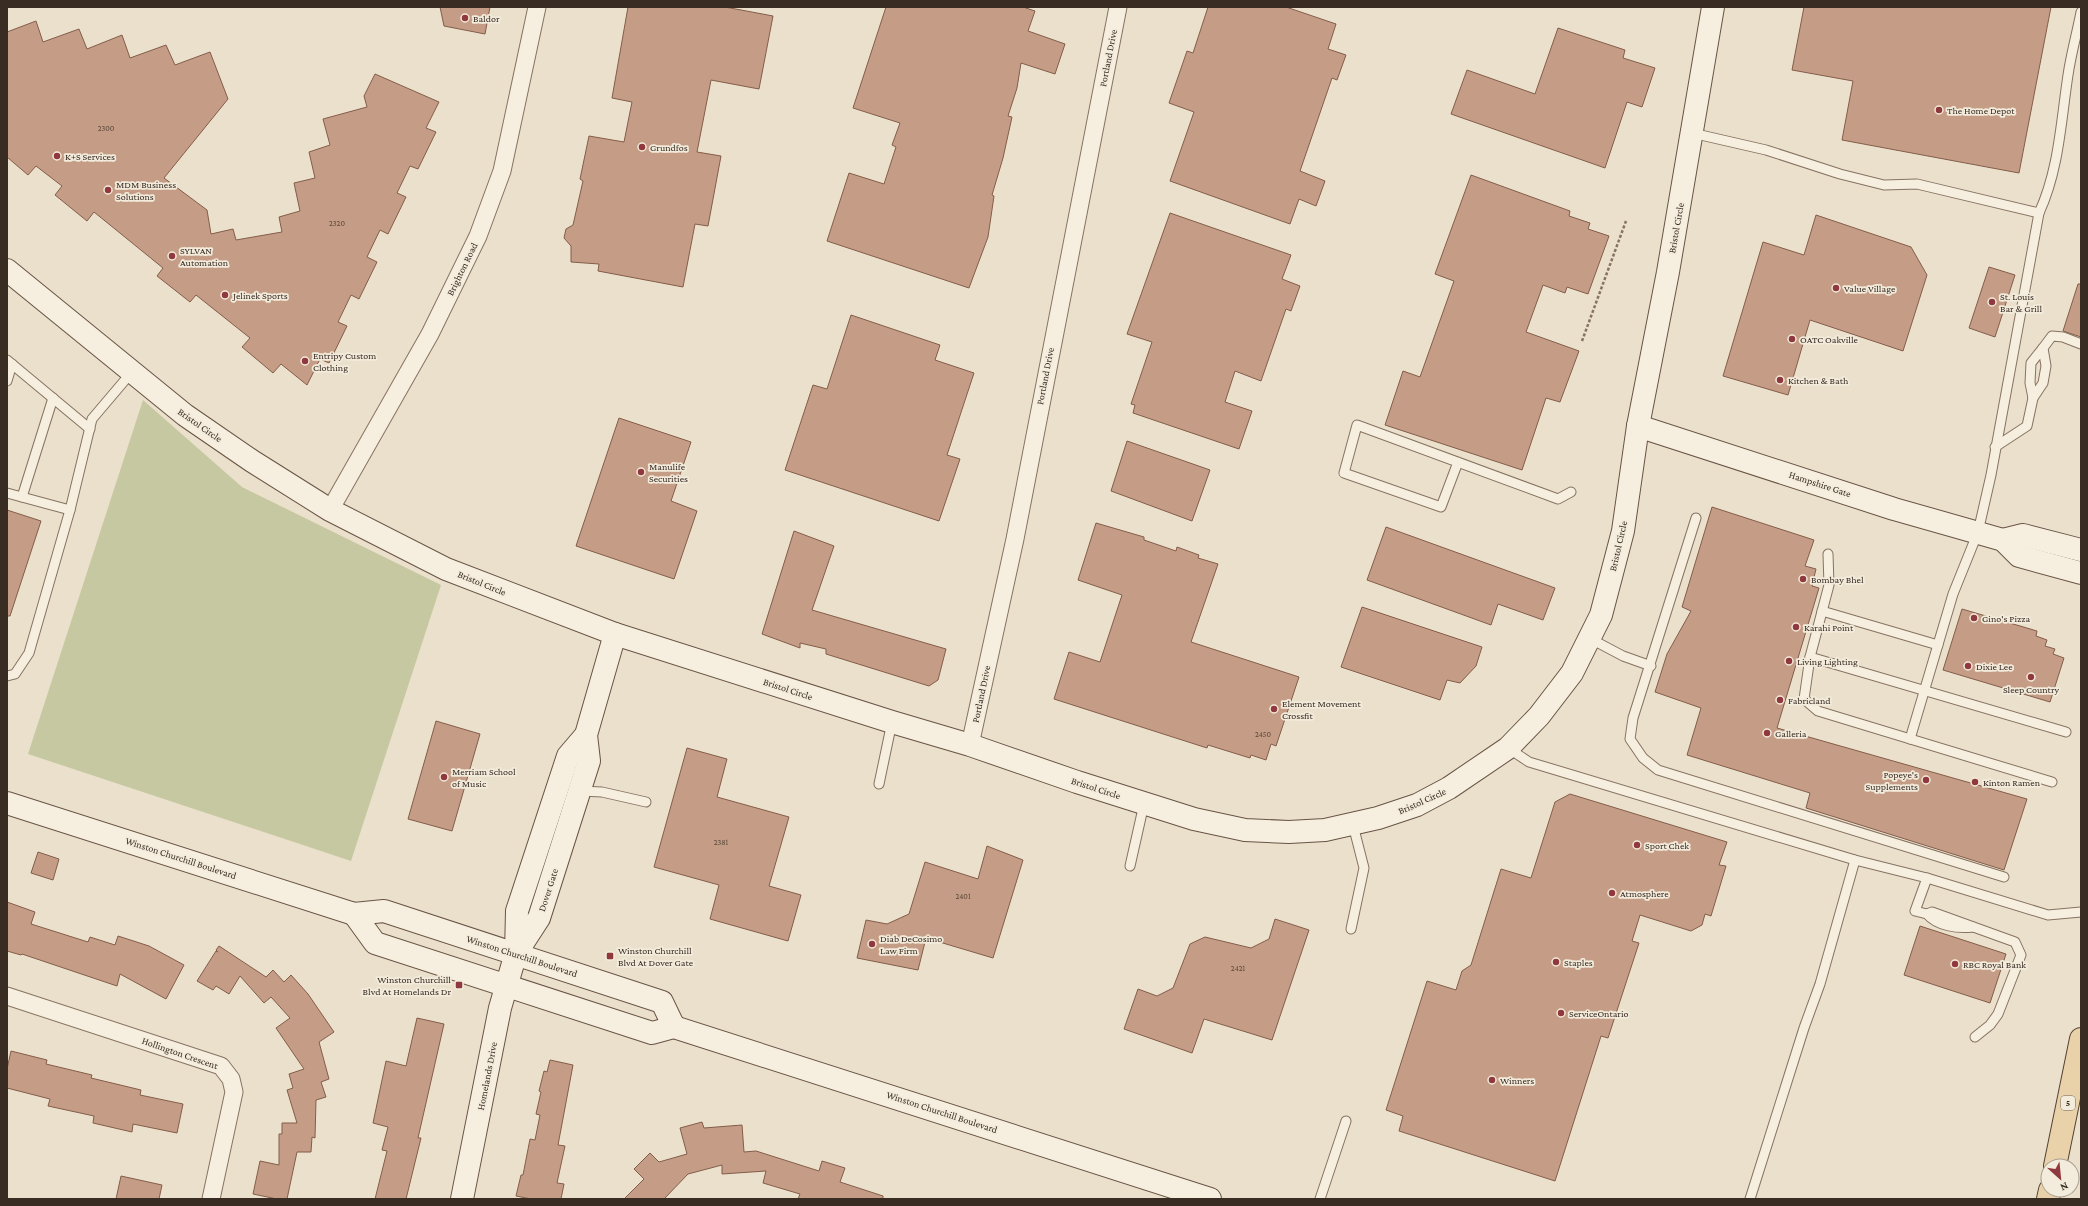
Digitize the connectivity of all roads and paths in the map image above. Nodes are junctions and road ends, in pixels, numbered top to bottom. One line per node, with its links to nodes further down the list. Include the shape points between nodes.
1 (537, 7): 25 (street, Brighton Road, via 502,171 478,236 430,334)
2 (1118, 7): 44 (street, Portland Drive, via 1015,539)
3 (1713, 7): 5 (street, Bristol Circle)
4 (2081, 12): 6 (lane, via 2049,187)
5 (1691, 132): 6 (lane, via 1766,150 1884,185 1917,184); 17 (street, Bristol Circle, via 1668,272)
6 (2039, 213): 19 (lane)
7 (1626, 221): 9 (path)
8 (7, 270): 13 (street, Bristol Circle)
9 (1582, 341)
10 (2081, 344): 11 (lane, via 2052,336)
11 (2043, 348): 16 (lane, via 2046,366 2044,383); 16 (lane, via 2031,363 2030,383)
12 (9, 362): 14 (lane); 15 (lane)
13 (131, 373): 18 (lane, via 92,419); 25 (street, Bristol Circle, via 185,415)
14 (7, 381)
15 (54, 398): 18 (lane); 23 (lane)
16 (2033, 398): 19 (lane, via 2028,426)
17 (1638, 426): 27 (street, Hampshire Gate, via 1894,509); 34 (street, Bristol Circle, via 1623,532 1600,615)
18 (90, 429): 24 (lane)
19 (1995, 447): 27 (lane)
20 (1458, 462): 20 (lane, via 1358,425 1344,473 1441,507); 21 (lane, via 1558,499)
21 (1570, 492)
22 (7, 493): 23 (lane)
23 (22, 497): 24 (lane)
24 (70, 510): 38 (lane, via 30,653 15,674)
25 (330, 510): 33 (street, Bristol Circle, via 446,569)
26 (1696, 518): 37 (lane)
27 (1978, 532): 28 (street, Hampshire Gate); 35 (lane, via 1953,594)
28 (2002, 540): 29 (street, via 2023,535); 31 (street, Hampshire Gate, via 2019,556)
29 (2081, 550)
30 (1828, 554): 32 (lane, via 1829,585)
31 (2081, 572)
32 (1822, 611): 35 (lane); 36 (lane)
33 (615, 634): 40 (street, Bristol Circle); 42 (street, Dover Gate)
34 (1589, 638): 37 (lane, via 1623,656); 45 (street, Bristol Circle, via 1572,673 1538,716)
35 (1938, 645): 39 (lane)
36 (1810, 657): 39 (lane); 43 (lane, via 1804,699 1810,705 1818,711)
37 (1651, 666): 55 (lane, via 1633,718 1630,739 1643,758 1658,770)
38 (7, 676)
39 (1925, 692): 41 (lane); 43 (lane)
40 (892, 722): 44 (street, Bristol Circle); 47 (lane)
41 (2066, 732)
42 (586, 735): 48 (street, Dover Gate, via 589,761); 60 (street, Dover Gate, via 568,756 524,890 518,911)
43 (1910, 739): 46 (lane)
44 (970, 745): 51 (street, Bristol Circle)
45 (1508, 748): 52 (street, Bristol Circle, via 1449,788 1418,805); 53 (lane, via 1529,762)
46 (2052, 782)
47 (879, 784)
48 (580, 791): 49 (lane, via 602,792); 60 (street, Dover Gate, via 539,918)
49 (646, 802)
50 (7, 803): 58 (street, Winston Churchill Boulevard)
51 (1144, 804): 52 (street, Bristol Circle, via 1194,819 1245,830 1290,832); 54 (lane)
52 (1353, 825): 59 (lane, via 1364,868)
53 (1855, 860): 56 (lane); 72 (lane, via 1820,984)
54 (1130, 866)
55 (2004, 877)
56 (1927, 878): 57 (lane, via 2048,915); 64 (lane, via 1915,911 1960,929 1974,927 2015,942 2021,955 1998,1014 1990,1025)
57 (2081, 912)
58 (354, 914): 60 (street, Winston Churchill Boulevard, via 384,911); 61 (street, via 375,943)
59 (1351, 929)
60 (516, 953): 61 (street, Homelands Drive); 63 (street, Winston Churchill Boulevard, via 662,1002)
61 (506, 986): 63 (street, via 652,1033); 69 (street, Homelands Drive)
62 (7, 996): 68 (street, Hollington Crescent, via 221,1066 230,1079 234,1092)
63 (674, 1027): 70 (street, Winston Churchill Boulevard)
64 (1975, 1037)
65 (2081, 1039): 67 (main road, 5)
66 (1346, 1121): 71 (lane)
67 (2057, 1158)
68 (211, 1199)
69 (462, 1199)
70 (1210, 1199)
71 (1320, 1199)
72 (1750, 1199)

